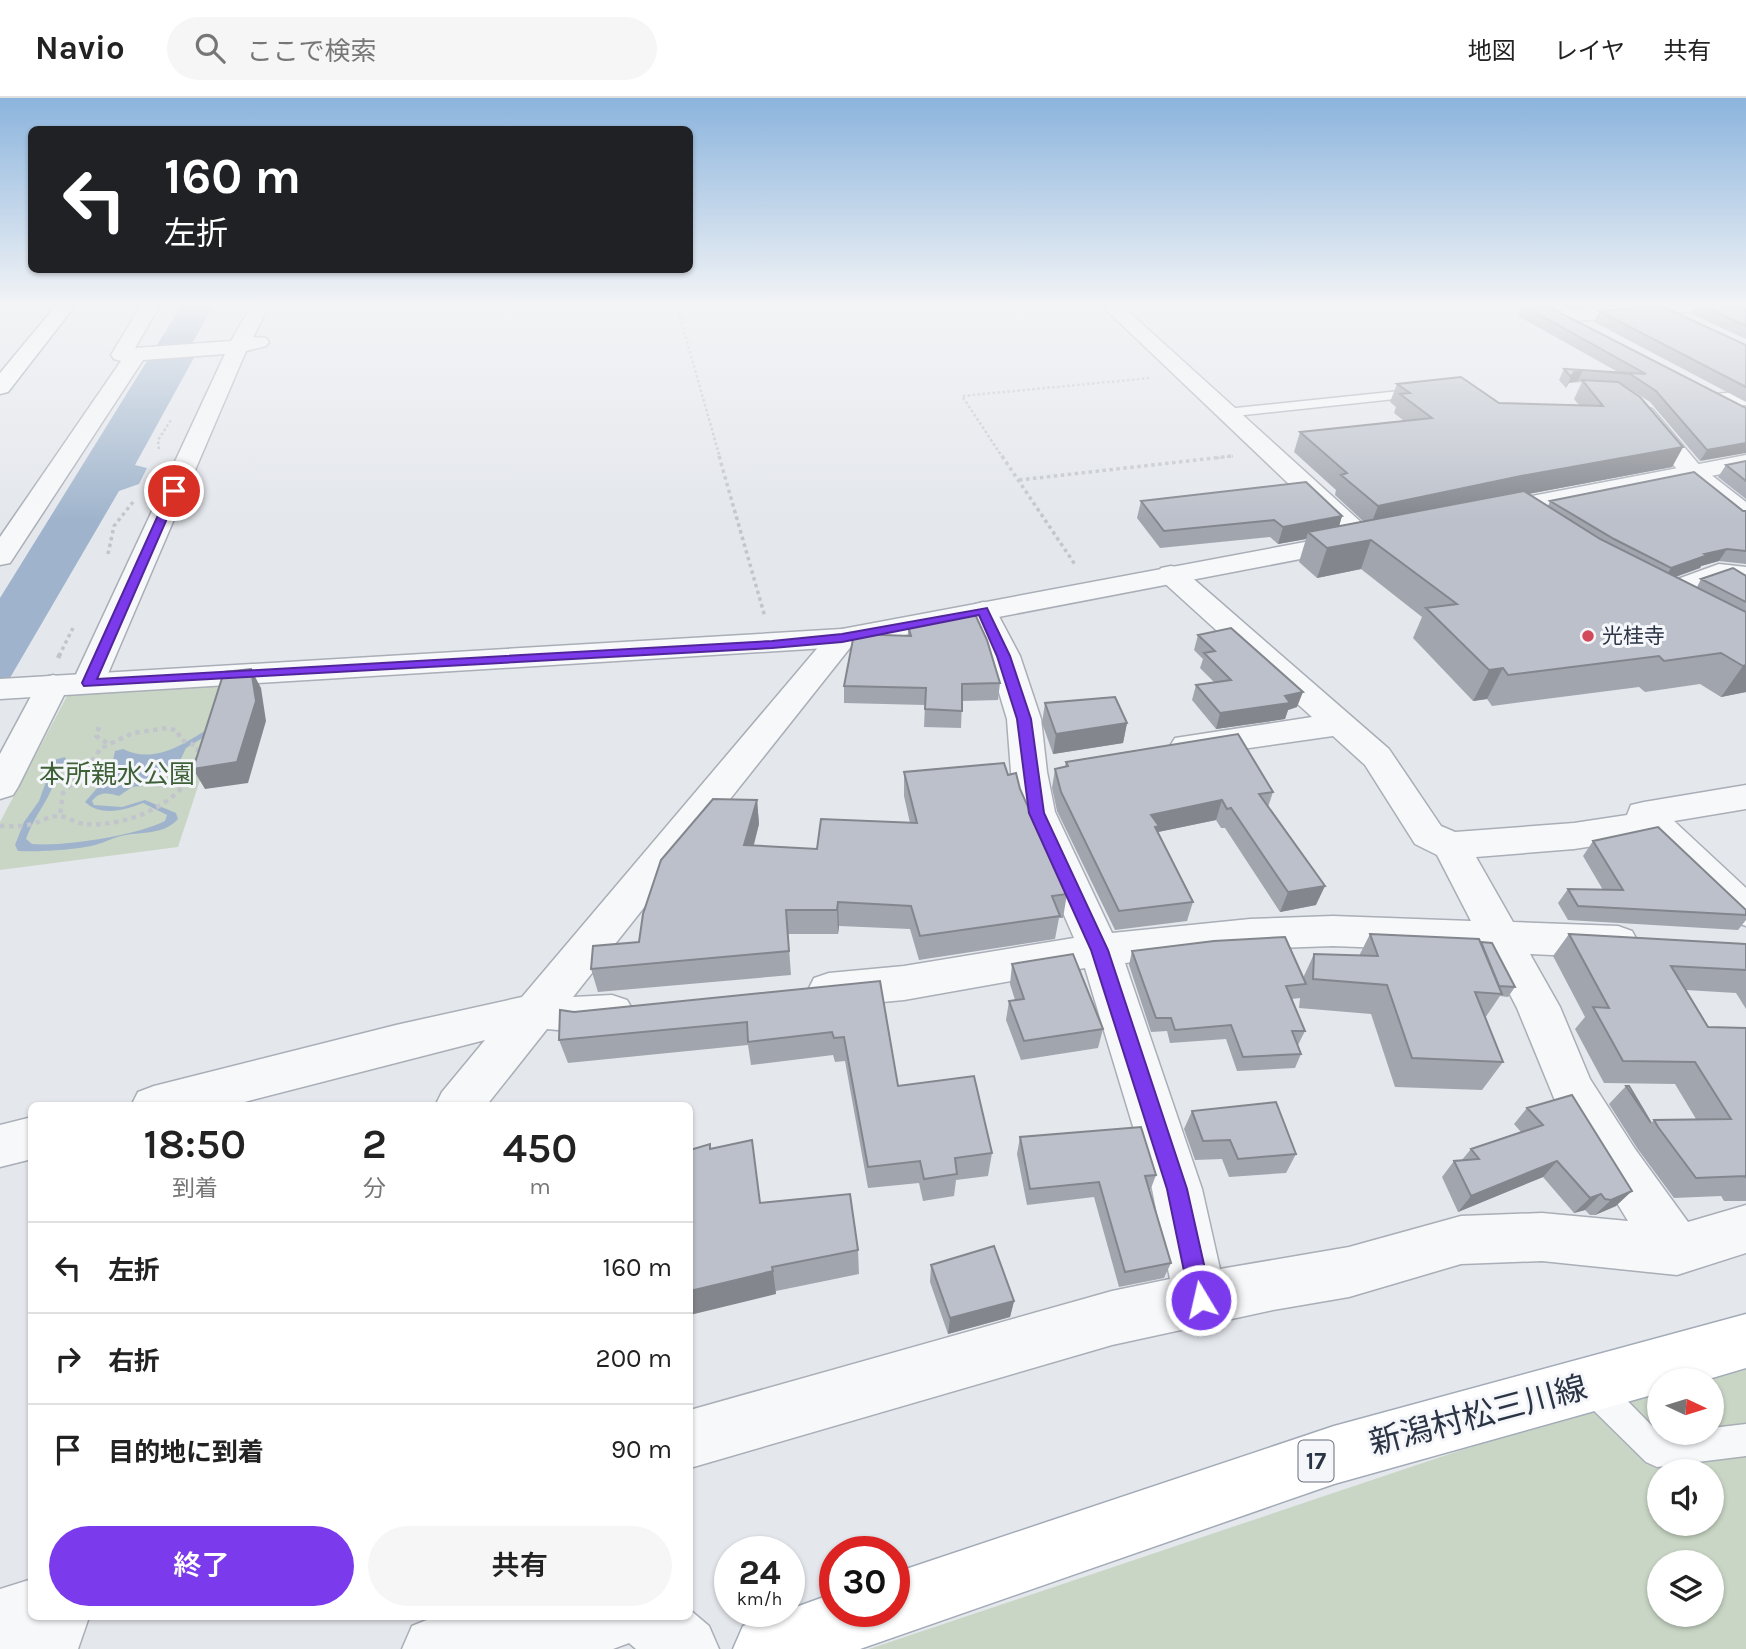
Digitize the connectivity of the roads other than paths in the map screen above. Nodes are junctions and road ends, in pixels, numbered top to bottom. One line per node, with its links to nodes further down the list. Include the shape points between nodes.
1 (122, 375): 18 (street)
2 (225, 375): 24 (street)
3 (1185, 375): 8 (street)
4 (1684, 381): 7 (street)
5 (1437, 391): 8 (lane)
6 (1746, 397): 7 (street)
7 (1719, 400): 9 (street); 11 (street, via 1632,403)
8 (1226, 413): 17 (street)
9 (1746, 414)
10 (1746, 462): 11 (street)
11 (1692, 472): 12 (street); 13 (street)
12 (1513, 507): 14 (street); 15 (street)
13 (1746, 515)
14 (1458, 519)
15 (1544, 527)
16 (1390, 533): 17 (street)
17 (1363, 539): 19 (street)
18 (0, 557)
19 (1171, 575): 21 (street); 27 (street)
20 (1746, 575): 22 (street, via 1719,572 1649,590)
21 (983, 611): 23 (street); 36 (street, via 1047,770 1037,813)
22 (1697, 614)
23 (842, 638): 24 (street); 39 (street)
24 (88, 683): 25 (street)
25 (53, 685): 26 (street); 29 (street)
26 (0, 689)
27 (1341, 726): 28 (street); 32 (street, via 1377,757 1428,835)
28 (1160, 751)
29 (0, 787)
30 (1746, 797): 31 (street, via 1644,814)
31 (1654, 824): 32 (street); 33 (street)
32 (1451, 846): 34 (street)
33 (1746, 911)
34 (1499, 936): 35 (street); 36 (street, via 1334,931 1250,934); 45 (street, via 1538,1007 1572,1089)
35 (1650, 944)
36 (1100, 950): 37 (street, via 904,983); 46 (street, via 1177,1189)
37 (797, 993)
38 (649, 1008): 39 (street, via 582,1015)
39 (536, 1011): 40 (street); 41 (street)
40 (170, 1102)
41 (461, 1102)
42 (28, 1139): 43 (street)
43 (0, 1146)
44 (1746, 1229): 45 (street)
45 (1677, 1250): 46 (street, via 1542,1237 1461,1240 1349,1272)
46 (1201, 1300): 49 (street, via 1112,1318)
47 (1746, 1341): 48 (main road, 新潟村松三川線 / 17)
48 (1590, 1385): 50 (lane, via 1657,1451); 51 (main road, 新潟村松三川線 / 17, via 1334,1455)
49 (693, 1438)
50 (1746, 1440)
51 (910, 1600)
52 (28, 1612): 56 (street)
53 (56, 1620): 58 (street)
54 (593, 1620): 59 (street)
55 (652, 1620): 60 (street)
56 (0, 1621)
57 (831, 1627): 61 (main road)
58 (45, 1649)
59 (435, 1649)
60 (686, 1649)
61 (766, 1649)

